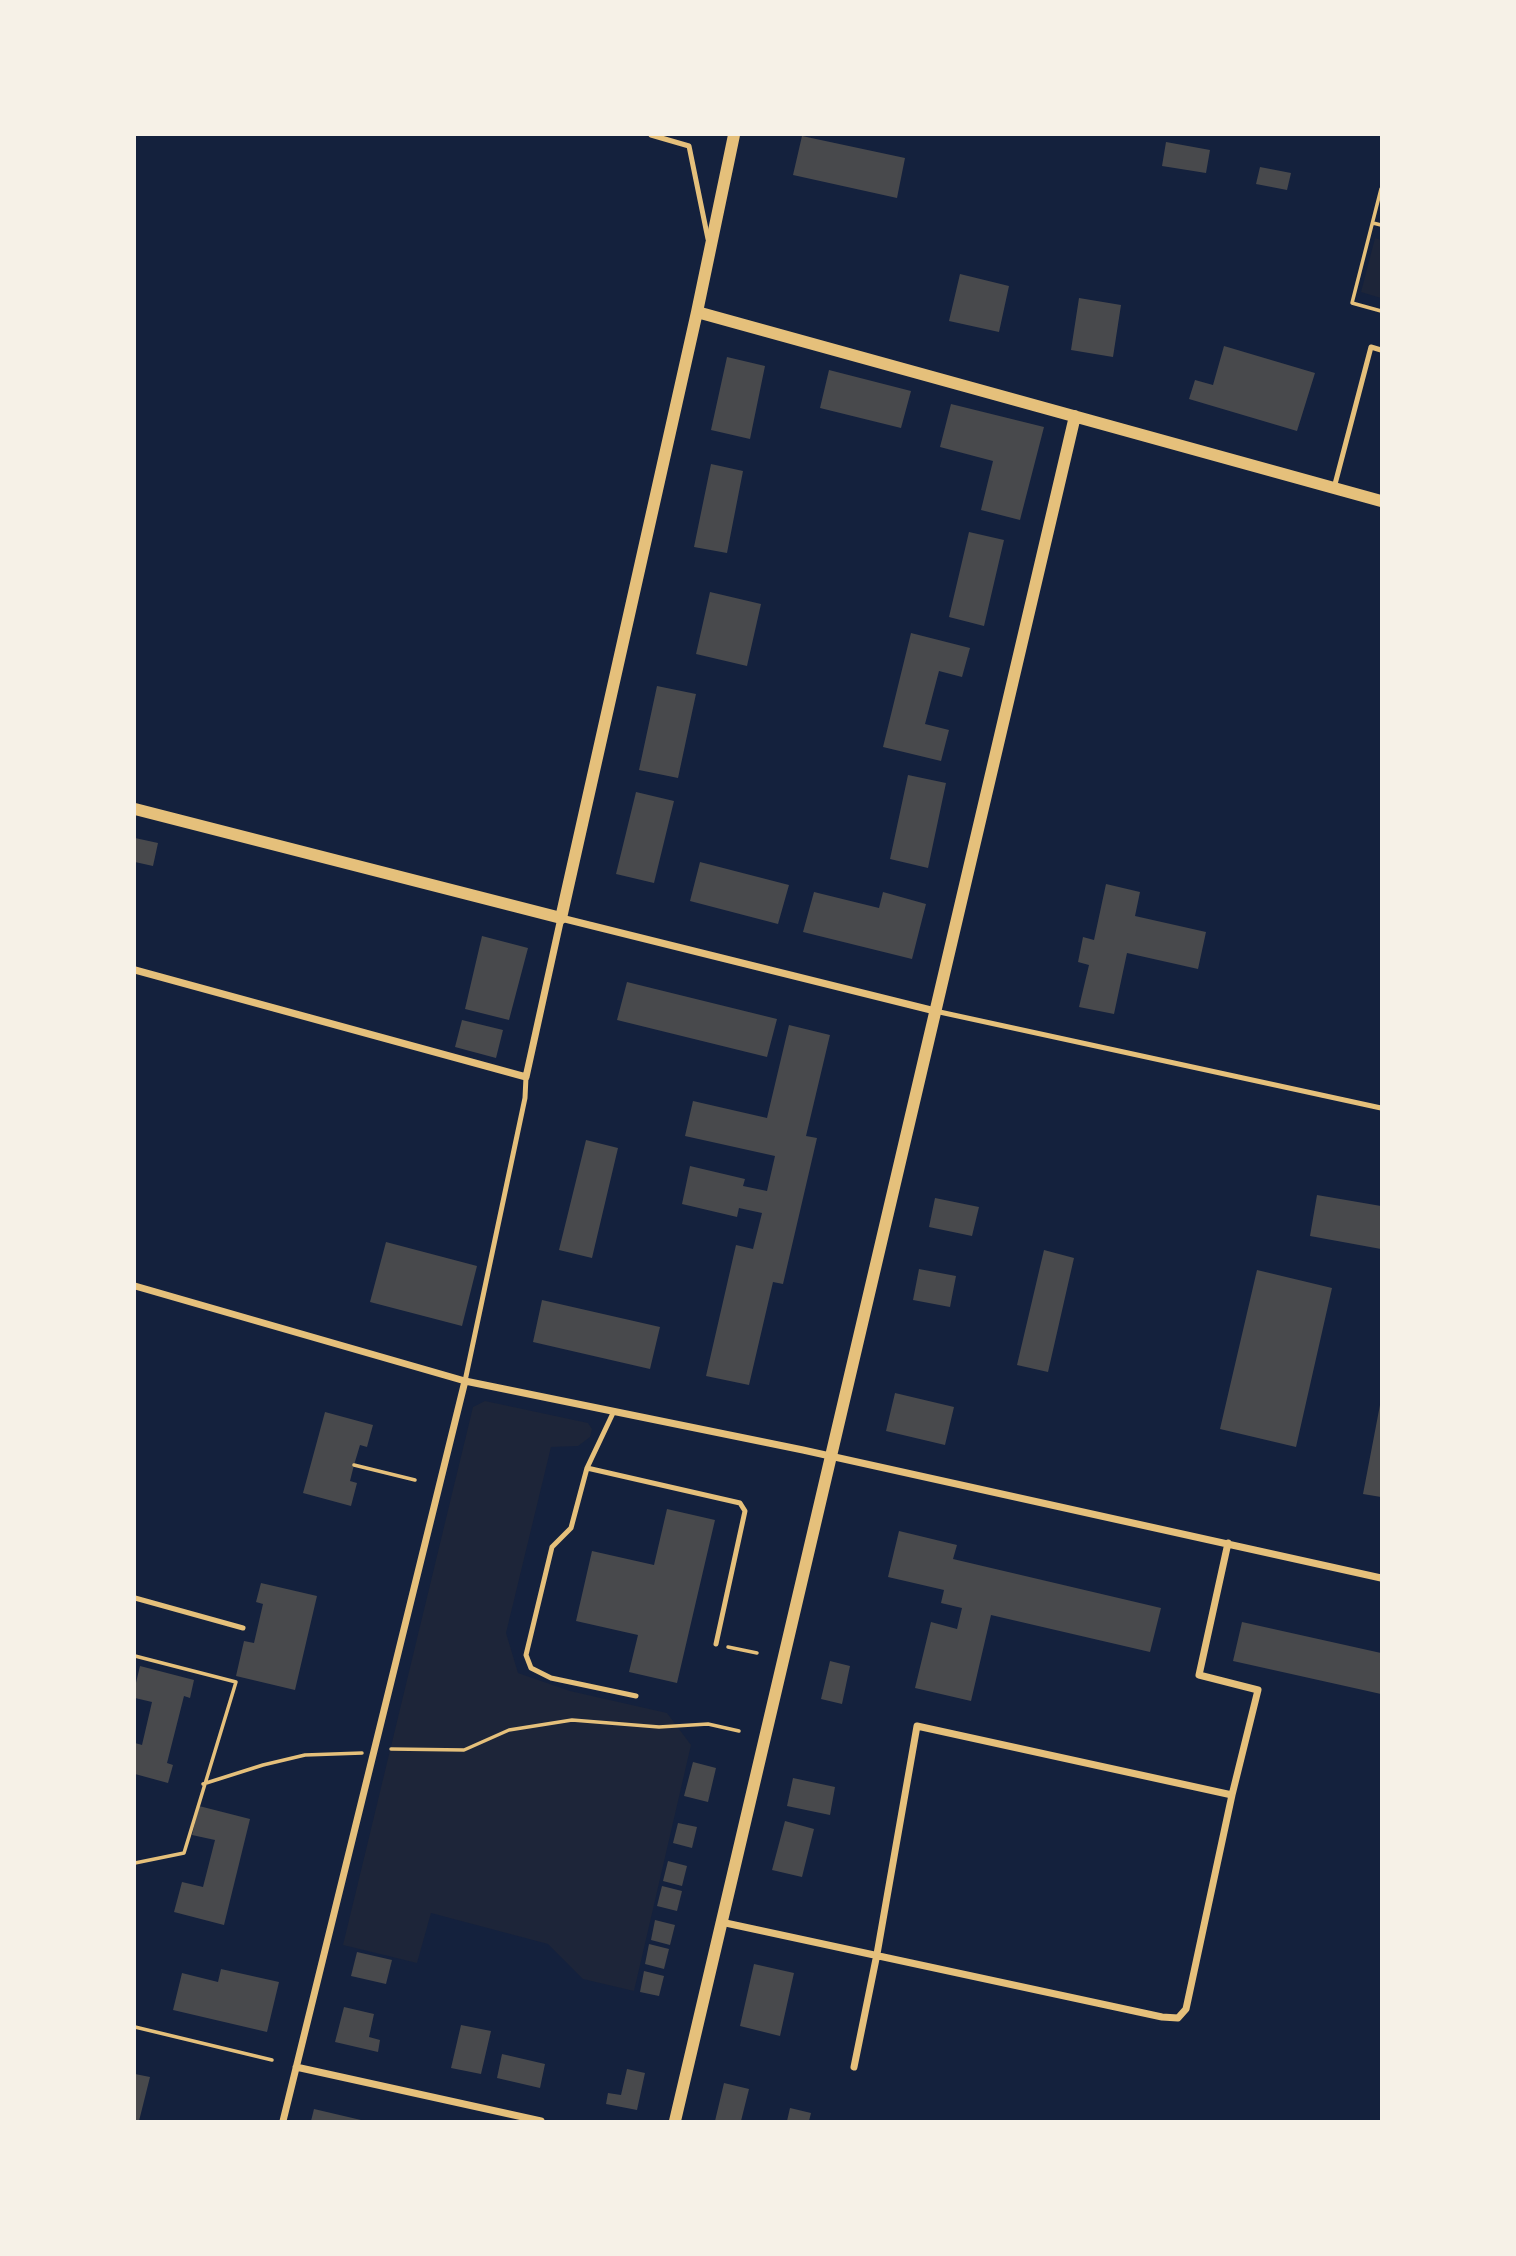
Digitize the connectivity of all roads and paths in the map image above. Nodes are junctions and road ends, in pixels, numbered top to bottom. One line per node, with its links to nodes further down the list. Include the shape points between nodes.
1 (651, 135): 6 (lane, via 689,146)
2 (734, 135): 6 (street)
3 (1381, 189): 4 (path)
4 (1373, 222): 5 (path); 7 (path, via 1352,303)
5 (1381, 225)
6 (709, 245): 8 (street)
7 (1381, 311)
8 (697, 312): 10 (street); 14 (street)
9 (1381, 350): 11 (lane, via 1371,347)
10 (1074, 416): 11 (street); 16 (street)
11 (1334, 488): 12 (street)
12 (1381, 500)
13 (135, 808): 14 (street)
14 (561, 918): 16 (street); 17 (street)
15 (135, 970): 17 (street)
16 (935, 1011): 18 (lane); 22 (street)
17 (526, 1077): 20 (lane)
18 (1381, 1108)
19 (135, 1286): 20 (street)
20 (465, 1381): 21 (street); 45 (street)
21 (614, 1411): 22 (street); 24 (lane)
22 (830, 1456): 26 (street); 41 (street)
23 (354, 1465): 25 (path)
24 (587, 1468): 31 (lane, via 740,1503 745,1511); 34 (lane, via 571,1528 552,1547 526,1655 531,1668 551,1678)
25 (415, 1480)
26 (1228, 1543): 27 (street); 39 (street, via 1199,1675 1258,1690)
27 (1381, 1578)
28 (135, 1599): 29 (lane); 30 (lane)
29 (135, 1608)
30 (243, 1628)
31 (716, 1644): 32 (path)
32 (757, 1653)
33 (135, 1656): 38 (path, via 236,1682)
34 (636, 1696)
35 (739, 1731): 36 (path, via 708,1724 659,1727 572,1720 509,1730 464,1750)
36 (391, 1749)
37 (368, 1753): 38 (path, via 305,1755)
38 (203, 1784): 40 (path, via 184,1853)
39 (1232, 1795): 42 (street, via 1186,2009 1178,2018); 42 (street, via 917,1726)
40 (135, 1863)
41 (721, 1922): 42 (street); 49 (street)
42 (877, 1954): 46 (street)
43 (135, 2026): 44 (path)
44 (272, 2060)
45 (296, 2067): 47 (street); 48 (street)
46 (854, 2067)
47 (283, 2121)
48 (541, 2121)
49 (674, 2121)

